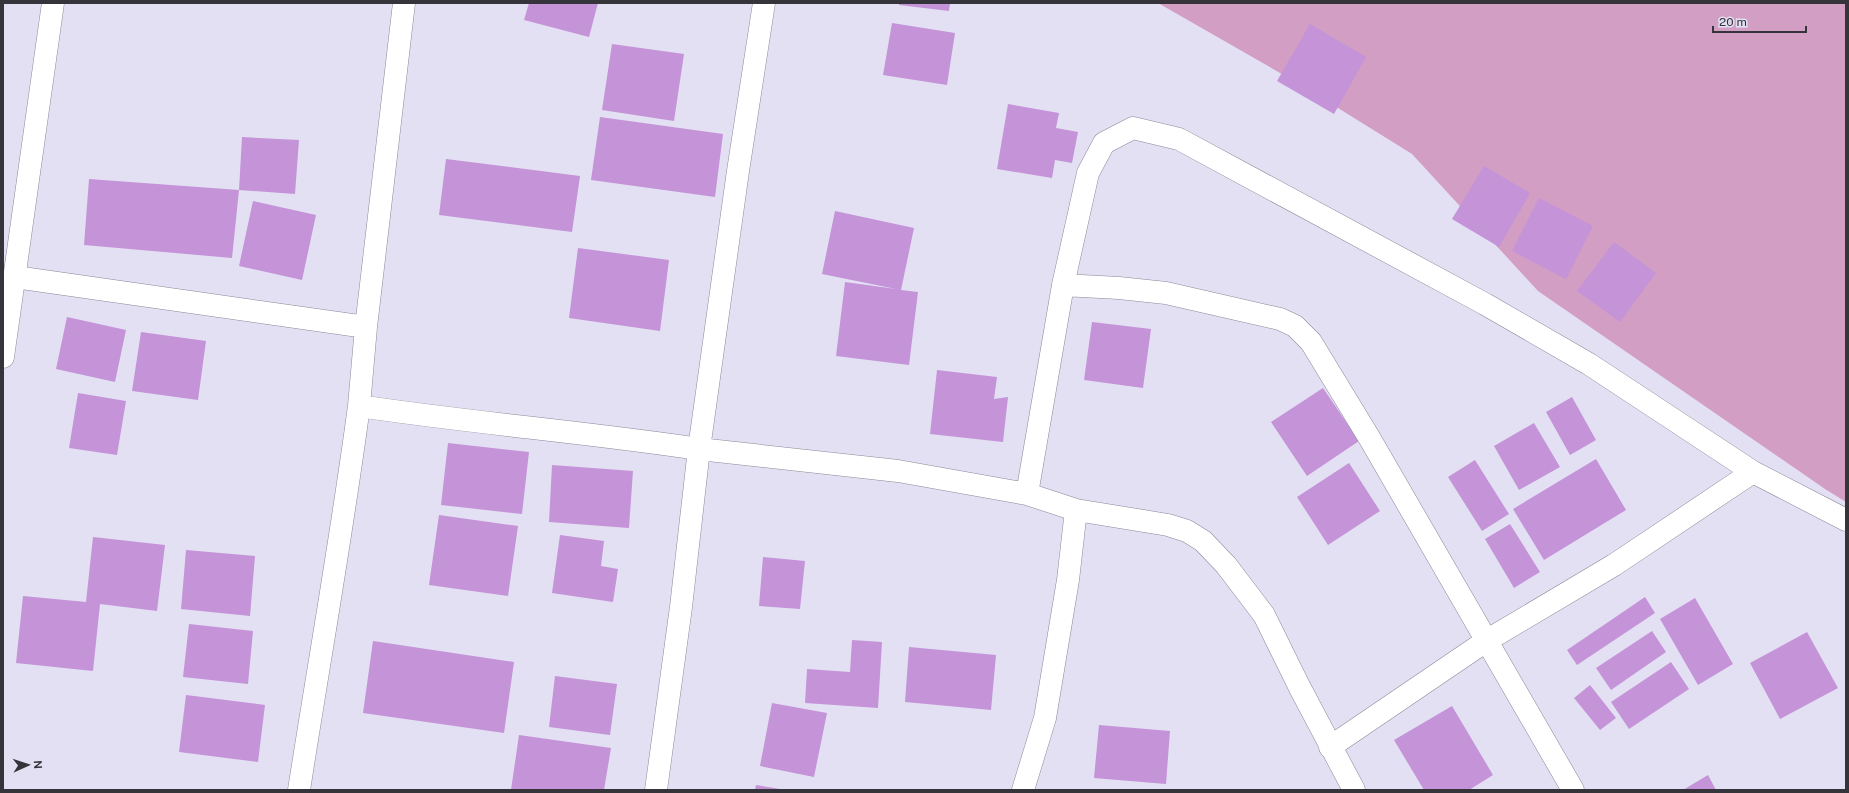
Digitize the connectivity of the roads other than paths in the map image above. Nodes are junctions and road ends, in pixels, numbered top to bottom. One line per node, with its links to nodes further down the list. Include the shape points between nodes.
1 (53, 3): 4 (street)
2 (404, 3): 6 (street)
3 (764, 3): 9 (street)
4 (15, 277): 6 (street); 7 (street)
5 (1063, 285): 10 (street, via 1088,173 1104,143 1133,128 1179,139 1485,304 1582,360); 11 (street); 14 (street, via 1166,293 1280,319 1294,326 1311,342)
6 (366, 327): 8 (street)
7 (3, 357)
8 (359, 406): 9 (street); 16 (street)
9 (699, 449): 11 (street, via 898,471); 17 (street)
10 (1753, 472): 13 (street); 14 (street, via 1614,565)
11 (1027, 494): 12 (street)
12 (1076, 510): 15 (street, via 1168,525 1187,531 1203,541 1226,565 1264,614); 18 (street, via 1068,580 1045,718)
13 (1846, 520)
14 (1486, 641): 15 (street); 20 (street)
15 (1330, 748): 19 (street)
16 (299, 790)
17 (656, 790)
18 (1023, 790)
19 (1354, 790)
20 (1573, 790)

